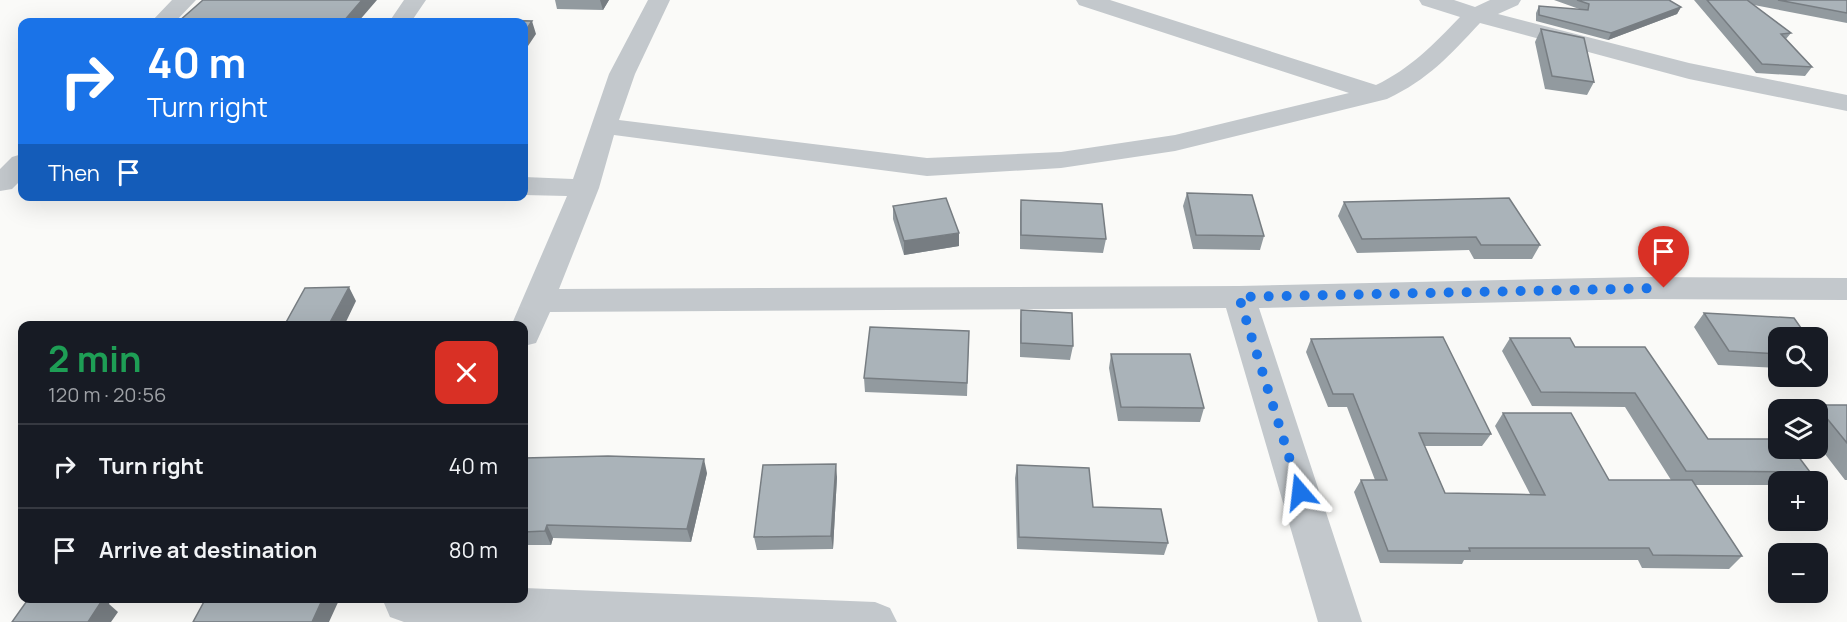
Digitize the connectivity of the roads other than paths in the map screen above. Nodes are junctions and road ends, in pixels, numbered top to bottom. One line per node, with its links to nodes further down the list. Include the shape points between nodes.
1 (185, 0): 8 (street)
2 (415, 0): 9 (street)
3 (659, 0): 12 (street, via 622,74)
4 (1087, 0): 10 (street)
5 (1430, 0): 7 (street)
6 (1510, 0): 7 (street)
7 (1475, 15): 10 (street, via 1407,80); 11 (street, via 1605,51)
8 (166, 18)
9 (403, 18)
10 (1378, 93): 12 (street, via 1175,143 1061,160 927,167)
11 (1847, 103)
12 (603, 126): 16 (street)
13 (18, 169): 14 (street)
14 (8, 183)
15 (528, 186): 16 (street)
16 (585, 188): 19 (street)
17 (1847, 289): 18 (street, via 1641,288)
18 (1239, 297): 19 (street); 23 (street)
19 (538, 301): 20 (street)
20 (528, 325)
21 (403, 608): 22 (street)
22 (875, 622)
23 (1340, 622)

